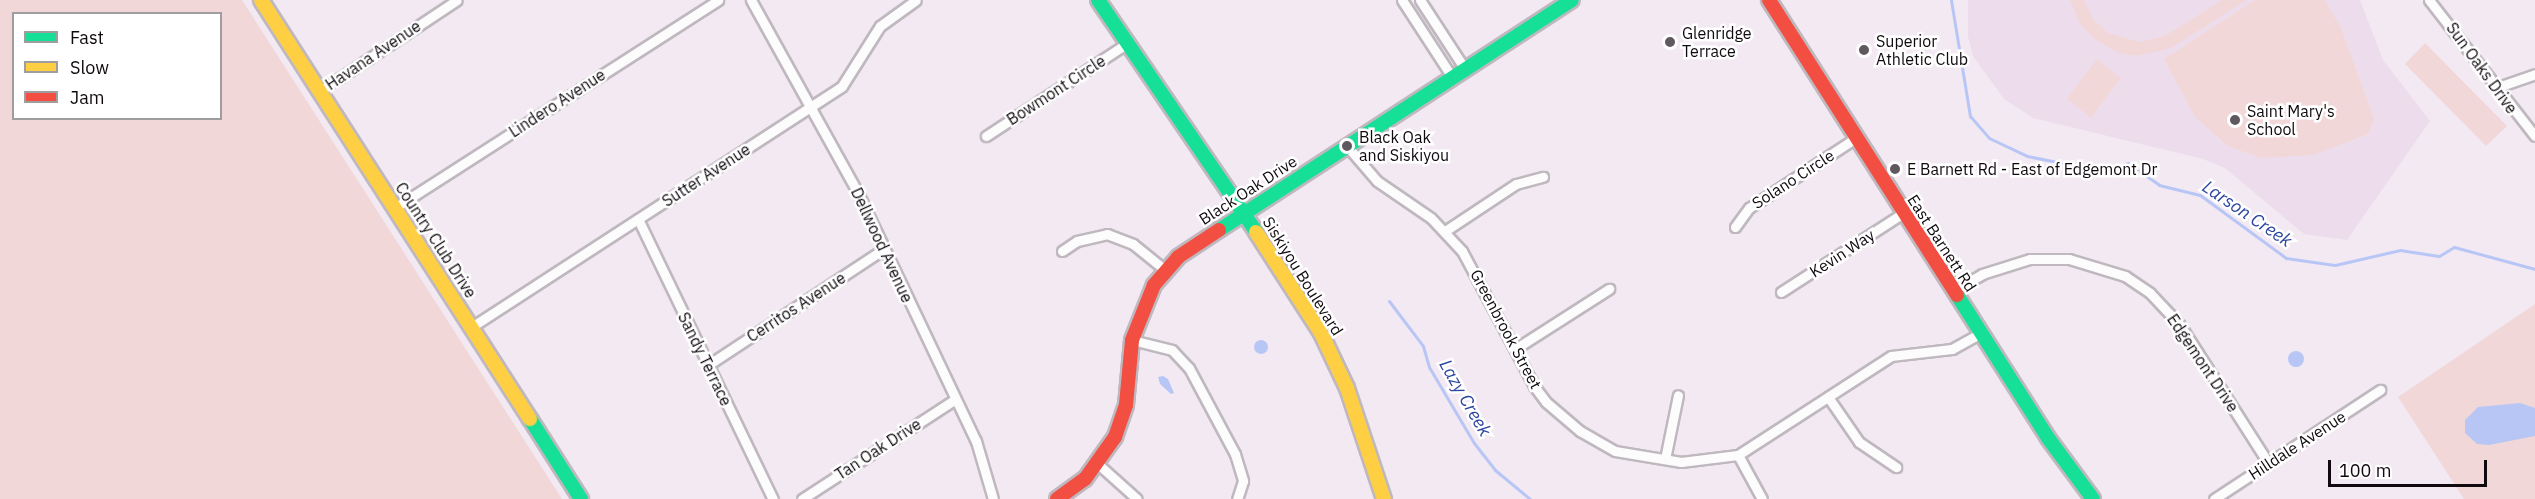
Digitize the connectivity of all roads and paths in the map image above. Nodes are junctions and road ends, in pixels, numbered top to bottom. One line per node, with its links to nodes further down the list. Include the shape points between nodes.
1 (261, 0): 17 (street, Country Club Drive)
2 (457, 0): 17 (street, Havana Avenue)
3 (718, 0): 24 (street, Lindero Avenue)
4 (751, 0): 18 (street, Dellwood Avenue)
5 (916, 0): 18 (street, Sutter Avenue, via 879,26 851,77)
6 (1098, 0): 12 (street, Siskiyou Boulevard)
7 (1402, 0): 15 (street)
8 (1420, 0): 13 (street)
9 (1572, 0): 13 (street, Black Oak Drive)
10 (1769, 0): 21 (street, East Barnett Rd)
11 (2429, 0): 16 (street, Sun Oaks Drive)
12 (1126, 44): 19 (street, Bowmont Circle); 25 (street, Siskiyou Boulevard)
13 (1465, 69): 15 (street, Black Oak Drive)
14 (2535, 74): 16 (street)
15 (1452, 77): 22 (street, Black Oak Drive)
16 (2498, 87): 20 (street, Sun Oaks Drive)
17 (320, 91): 24 (street, Country Club Drive)
18 (812, 107): 27 (street, Sutter Avenue); 30 (street, Dellwood Avenue)
19 (986, 136)
20 (2535, 136)
21 (1857, 137): 26 (street, East Barnett Rd); 28 (street, Solano Circle, via 1749,208)
22 (1347, 146): 25 (street, Black Oak Drive); 29 (street, Greenbrook Street, via 1377,181)
23 (1543, 177): 29 (street, via 1516,184)
24 (396, 207): 36 (street, Country Club Drive)
25 (1244, 213): 32 (street, Black Oak Drive, via 1192,246); 57 (street, Siskiyou Boulevard, via 1338,363)
26 (1903, 213): 34 (street, East Barnett Rd); 35 (street, Kevin Way)
27 (638, 219): 36 (street, Sutter Avenue); 40 (street, Sandy Terrace)
28 (1735, 227)
29 (1445, 231): 39 (street, Greenbrook Street, via 1473,266)
30 (884, 249): 40 (street, Cerritos Avenue); 44 (street, Dellwood Avenue)
31 (1062, 251): 32 (street, via 1077,241 1107,234 1133,244)
32 (1165, 270): 38 (street, Black Oak Drive, via 1146,298)
33 (1609, 289): 39 (street)
34 (1953, 291): 37 (street, East Barnett Rd); 48 (street, Edgemont Drive, via 1982,274 2030,260 2069,259 2125,276 2150,293 2180,325)
35 (1781, 292)
36 (472, 326): 50 (street, Country Club Drive)
37 (1981, 333): 43 (street, Greenbrook Street, via 1953,349 1891,356); 59 (street, East Barnett Rd)
38 (1132, 340): 47 (street, Black Oak Drive, via 1126,405 1115,437); 56 (street, via 1172,350 1189,368 1234,454 1243,481)
39 (1515, 349): 46 (street, Greenbrook Street, via 1534,386 1580,432 1615,451)
40 (708, 365): 51 (street, Sandy Terrace)
41 (2380, 390): 48 (street, Hilldale Avenue)
42 (1678, 395): 46 (street)
43 (1828, 397): 45 (street, Greenbrook Street); 49 (street, via 1859,442)
44 (954, 400): 52 (street, Tan Oak Drive); 53 (street, Dellwood Avenue, via 976,441)
45 (1738, 456): 46 (street, Greenbrook Street, via 1708,462); 58 (street)
46 (1665, 459)
47 (1098, 464): 54 (street, Black Oak Drive); 55 (street)
48 (2269, 464): 60 (street, Hilldale Avenue)
49 (1896, 467)
50 (581, 499)
51 (773, 499)
52 (802, 499)
53 (993, 499)
54 (1057, 499)
55 (1137, 499)
56 (1237, 499)
57 (1384, 499)
58 (1762, 499)
59 (2093, 499)
60 (2214, 499)

